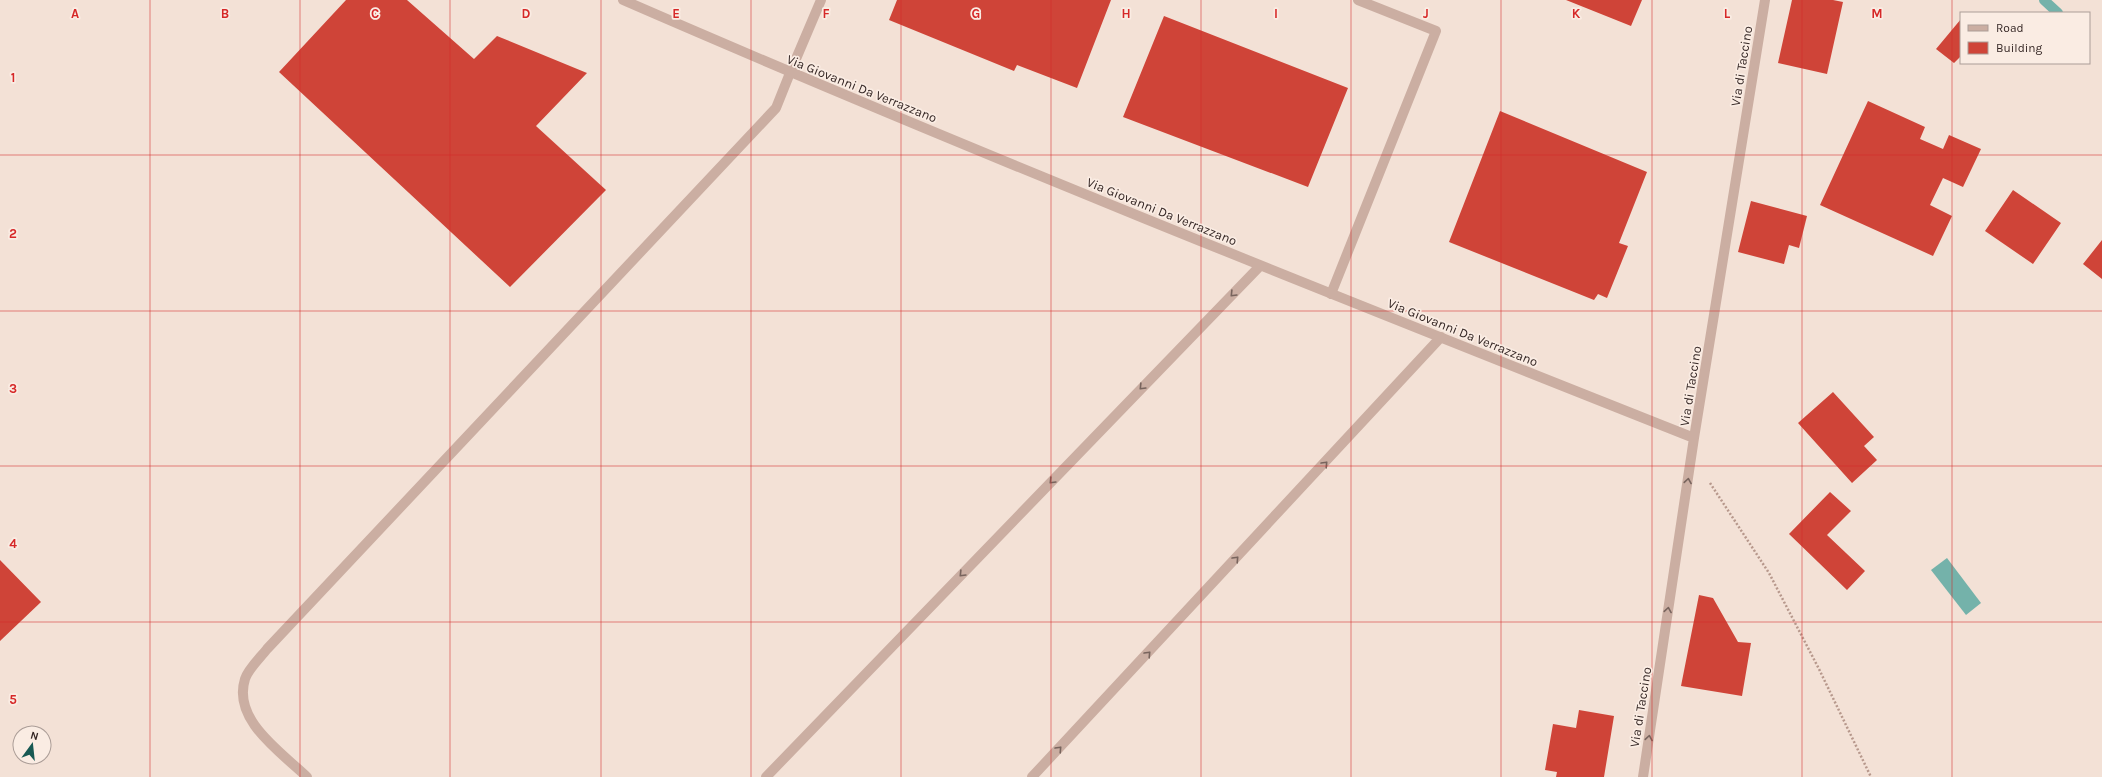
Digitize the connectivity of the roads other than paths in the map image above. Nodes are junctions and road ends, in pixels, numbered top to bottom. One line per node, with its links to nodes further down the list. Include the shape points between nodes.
1 (623, 0): 5 (street, Via Giovanni Da Verrazzano)
2 (821, 0): 5 (street)
3 (1358, 0): 7 (street, via 1436,31)
4 (1765, 0): 9 (street, Via di Taccino)
5 (790, 73): 6 (street, Via Giovanni Da Verrazzano); 10 (street, via 776,108 267,649 245,678 243,700 253,725)
6 (1260, 266): 7 (street, Via Giovanni Da Verrazzano); 11 (street, one-way to 11)
7 (1331, 294): 8 (street, Via Giovanni Da Verrazzano)
8 (1441, 337): 9 (street, Via Giovanni Da Verrazzano); 12 (street, one-way to 8)
9 (1694, 438): 13 (street, Via di Taccino, one-way to 9)
10 (307, 777)
11 (766, 777)
12 (1032, 777)
13 (1643, 777)

